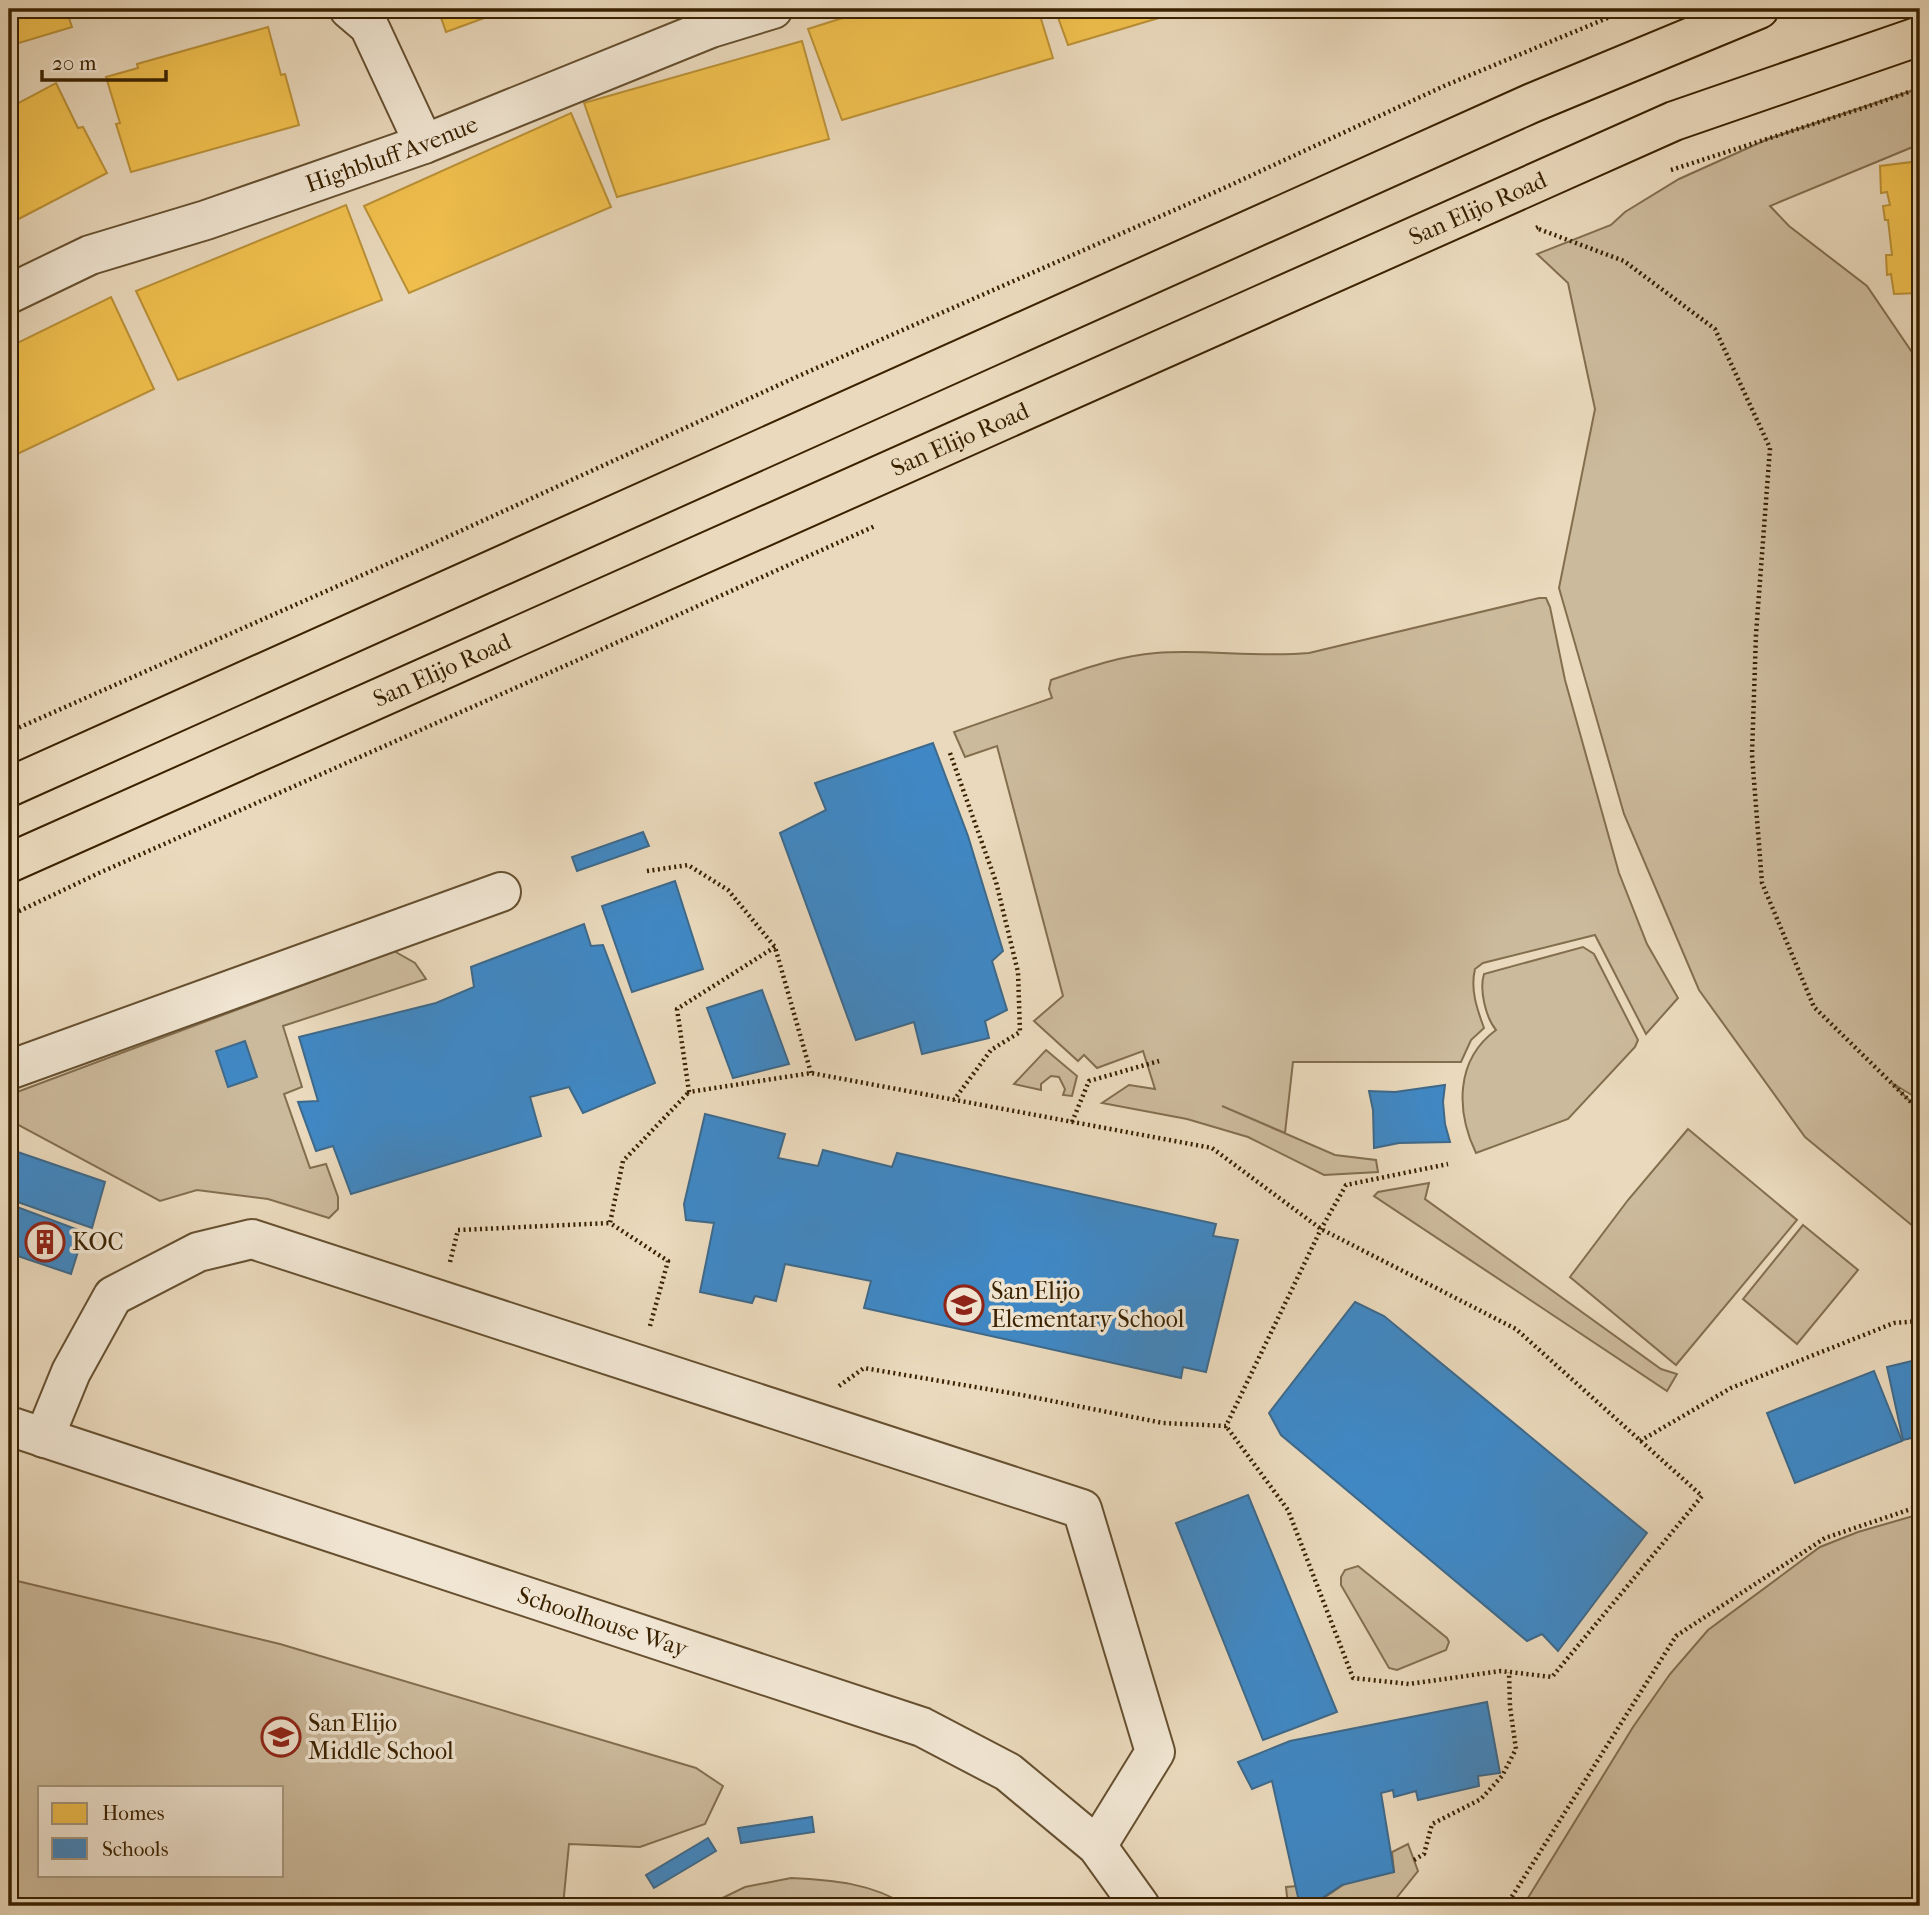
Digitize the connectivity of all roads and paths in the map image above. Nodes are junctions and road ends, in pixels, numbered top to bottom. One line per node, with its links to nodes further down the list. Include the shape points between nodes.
1 (349, 9): 7 (street, via 369,26)
2 (773, 9): 7 (street, Highbluff Avenue, via 711,28)
3 (1629, 9): 11 (path, via 1444,86 1222,190)
4 (1759, 9): 13 (main road, via 1506,114)
5 (1920, 36): 14 (main road, San Elijo Road, via 1674,121)
6 (1920, 88): 8 (path)
7 (424, 144): 10 (street, Highbluff Avenue, via 90,255)
8 (1667, 172)
9 (1548, 223): 23 (path, via 1536,228 1625,261 1716,329 1770,448 1752,755 1762,883 1814,1007)
10 (9, 294)
11 (9, 732)
12 (950, 753): 22 (path, via 996,882 1018,972 1020,1032 991,1050)
13 (9, 787)
14 (9, 863)
15 (647, 871): 17 (path, via 688,864 728,890)
16 (501, 892): 19 (street)
17 (775, 947): 20 (path); 21 (path, via 677,1009)
18 (1159, 1061): 24 (path, via 1089,1081)
19 (9, 1070)
20 (811, 1073): 21 (path); 22 (path)
21 (689, 1092): 26 (path, via 623,1161)
22 (954, 1100): 24 (path)
23 (1920, 1111)
24 (1073, 1122): 27 (path, via 1212,1148)
25 (1448, 1164): 27 (path, via 1346,1185)
26 (610, 1223): 28 (path, via 458,1230); 30 (path, via 668,1261)
27 (1321, 1229): 32 (path); 34 (path, via 1516,1329)
28 (448, 1270)
29 (1920, 1321): 34 (path, via 1894,1323 1731,1388)
30 (648, 1334)
31 (830, 1393): 32 (path, via 864,1368 1163,1423)
32 (1226, 1426): 36 (path, via 1288,1510 1353,1678 1409,1684)
33 (26, 1432): 37 (street, Schoolhouse Way, via 922,1727 1008,1772); 37 (street, via 71,1372 113,1296 198,1252 252,1239 1082,1509 1154,1752)
34 (1640, 1441): 36 (path, via 1702,1496 1552,1677)
35 (1920, 1506): 40 (path, via 1825,1538 1676,1636)
36 (1509, 1672): 38 (path, via 1516,1749 1503,1776 1481,1799 1432,1824 1423,1853)
37 (1097, 1846): 39 (street, Schoolhouse Way)
38 (1414, 1860)
39 (1140, 1906)
40 (1506, 1906)

